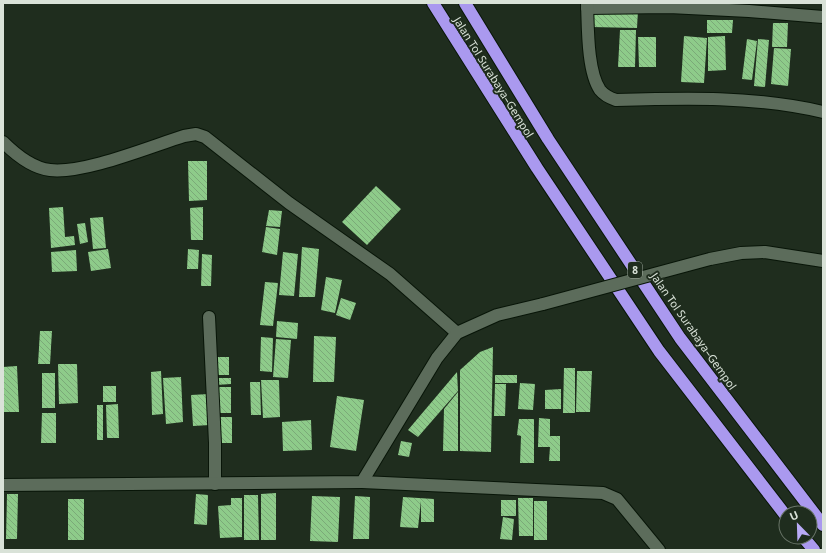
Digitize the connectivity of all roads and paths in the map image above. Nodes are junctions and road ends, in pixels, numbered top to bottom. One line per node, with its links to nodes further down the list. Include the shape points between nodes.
1 (433, 3): 13 (highway, Jalan Tol Surabaya–Gempol / 8, via 537,168 659,351)
2 (465, 3): 14 (highway, Jalan Tol Surabaya–Gempol / 8, via 548,139 680,338)
3 (587, 5): 4 (street, via 749,11); 5 (street, via 595,80 601,91 609,98 713,98)
4 (823, 17)
5 (823, 112)
6 (3, 142): 9 (street, via 28,162 48,170 65,171 99,164 184,136 196,134 205,137 277,194 390,274)
7 (823, 261): 9 (street, bridge, via 765,252 741,253 710,259 496,315)
8 (209, 316): 11 (street)
9 (457, 333): 10 (street, via 437,358)
10 (362, 482): 11 (street); 15 (street, via 603,493 617,499)
11 (215, 484): 12 (street)
12 (3, 485)
13 (778, 506)
14 (823, 525)
15 (659, 550)

